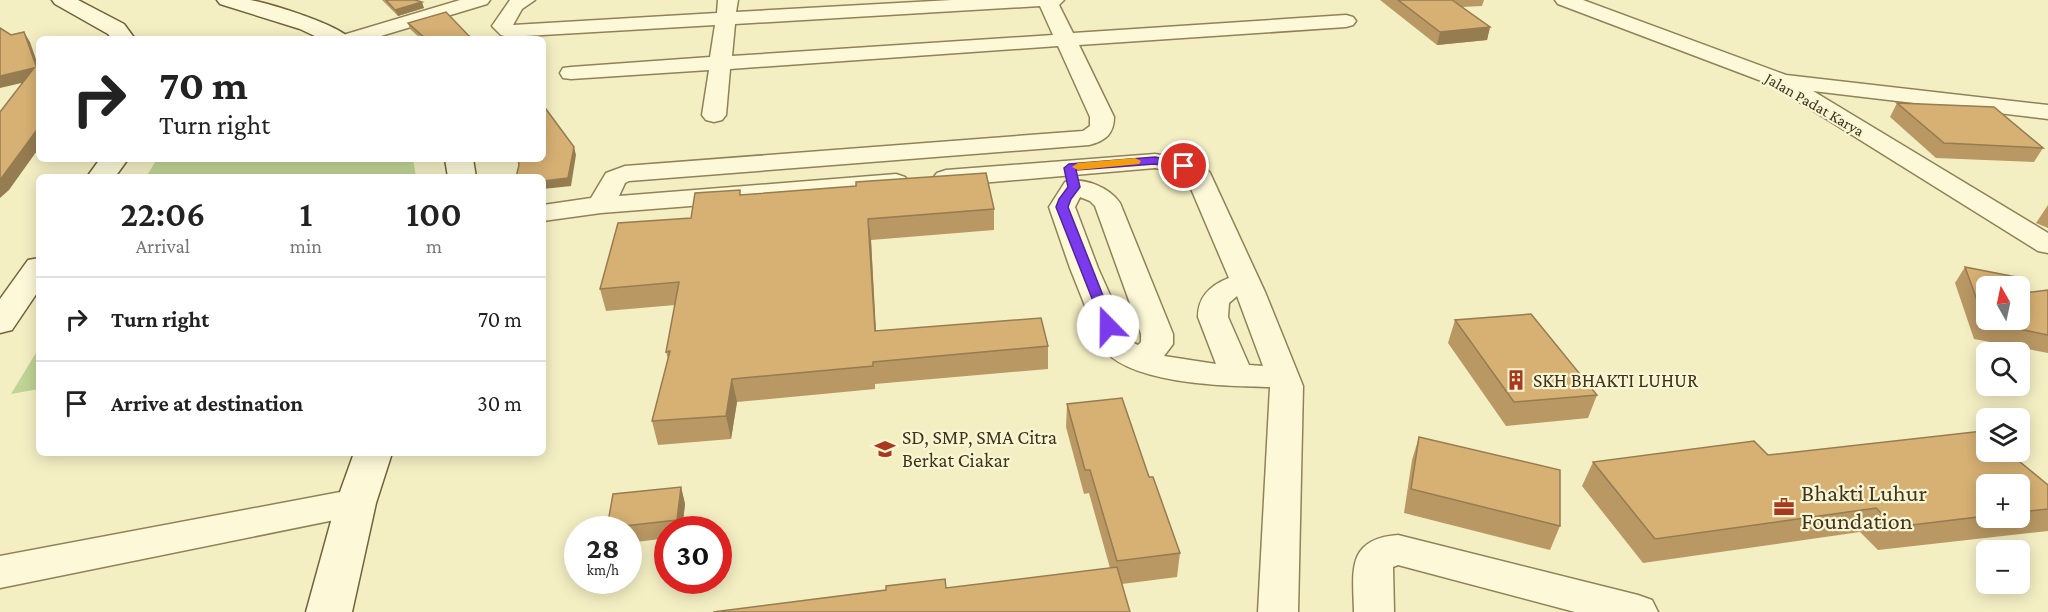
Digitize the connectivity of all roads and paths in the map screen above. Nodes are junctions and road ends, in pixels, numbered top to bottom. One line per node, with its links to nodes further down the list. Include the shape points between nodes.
1 (62, 0): 10 (street, via 116,28)
2 (227, 0): 11 (street, via 308,24)
3 (480, 0): 12 (street)
4 (525, 0): 8 (street, via 515,5 502,26 508,31)
5 (1047, 0): 6 (street); 8 (street); 13 (street)
6 (1054, 0)
7 (1565, 0): 16 (street, Jalan Padat Karya)
8 (727, 10): 14 (street)
9 (1346, 21): 13 (street)
10 (122, 36)
11 (333, 36)
12 (360, 36)
13 (1066, 40): 14 (street); 20 (street, via 1102,117 1102,129 1089,138 625,174 615,178)
14 (721, 63): 15 (street); 18 (street)
15 (571, 73)
16 (1780, 80): 17 (street); 22 (street, Jalan Padat Karya)
17 (2048, 112)
18 (714, 114)
19 (1072, 177): 20 (street, via 920,180); 24 (street, via 1155,160 1197,173); 26 (street, via 1062,207 1084,268 1117,346); 26 (street, via 1107,204 1157,334 1157,344)
20 (601, 205): 21 (street)
21 (546, 213)
22 (2048, 245)
23 (36, 271): 25 (street)
24 (1245, 282): 27 (street, via 1224,290 1214,300 1212,309); 28 (street)
25 (0, 323)
26 (1144, 359): 27 (street, via 1161,367)
27 (1237, 376): 28 (street)
28 (1283, 377): 33 (street, via 1287,386)
29 (371, 456): 30 (street)
30 (343, 506): 31 (street); 32 (street)
31 (0, 572)
32 (329, 612)
33 (1278, 612)
34 (1374, 612): 35 (street, via 1373,562 1384,551 1398,550)
35 (1638, 612)

